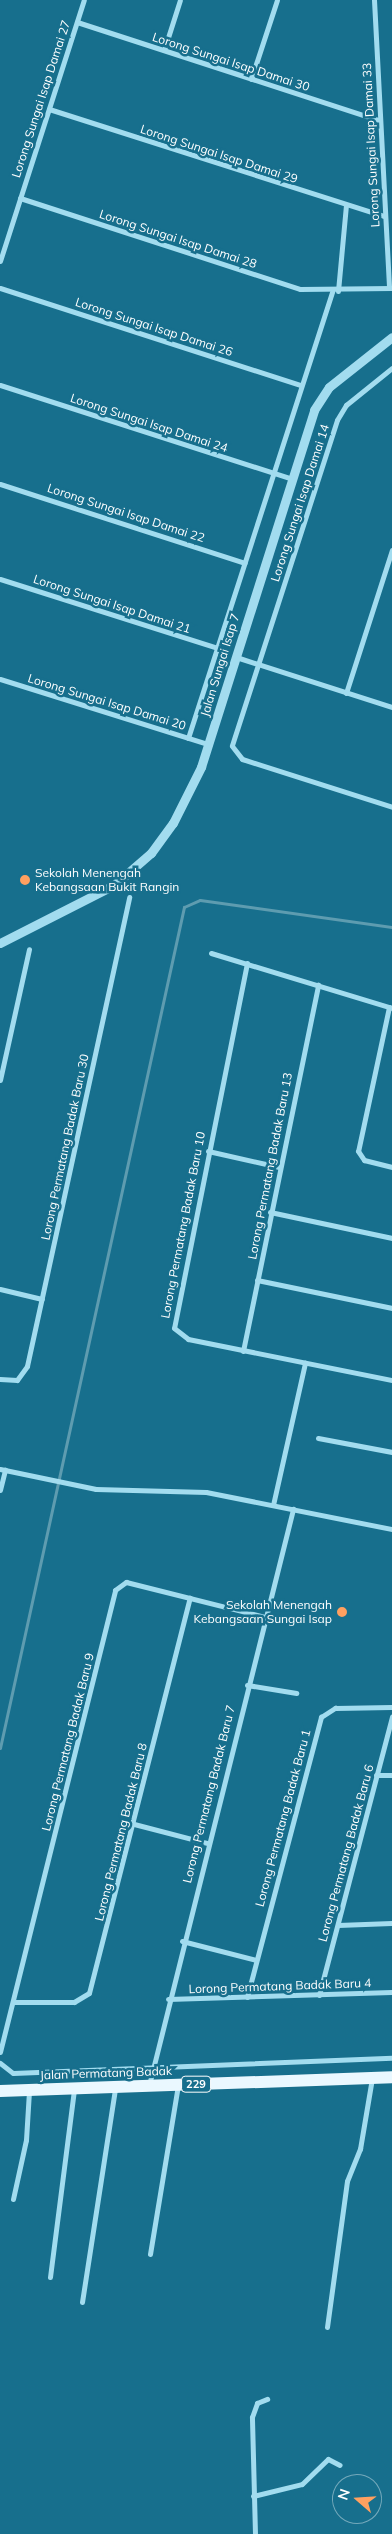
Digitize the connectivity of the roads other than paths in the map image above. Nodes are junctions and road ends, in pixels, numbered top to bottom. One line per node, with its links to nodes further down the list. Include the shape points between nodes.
1 (84, 0): 5 (street, Lorong Sungai Isap Damai 27)
2 (180, 0): 6 (street)
3 (277, 0): 7 (street)
4 (374, 0): 9 (street, Lorong Sungai Isap Damai 33)
5 (77, 22): 6 (street, Lorong Sungai Isap Damai 30); 8 (street, Lorong Sungai Isap Damai 27)
6 (164, 50): 7 (street, Lorong Sungai Isap Damai 30)
7 (251, 78): 9 (street, Lorong Sungai Isap Damai 30)
8 (49, 109): 10 (street, Lorong Sungai Isap Damai 27); 11 (street, Lorong Sungai Isap Damai 29)
9 (379, 120): 12 (street, Lorong Sungai Isap Damai 33)
10 (20, 198): 13 (street, Lorong Sungai Isap Damai 27); 16 (street, Lorong Sungai Isap Damai 28, via 300,289)
11 (346, 205): 12 (street, Lorong Sungai Isap Damai 29); 16 (street)
12 (384, 216): 15 (street, Lorong Sungai Isap Damai 33)
13 (0, 262)
14 (0, 288): 20 (street, Lorong Sungai Isap Damai 26)
15 (390, 288): 16 (street, Lorong Sungai Isap Damai 28)
16 (335, 291): 20 (street)
17 (392, 337): 22 (street, Jalan Sungai Isap 7, via 322,394)
18 (392, 368): 29 (street, Lorong Sungai Isap Damai 14, via 346,405 337,420)
19 (0, 385): 21 (street, Lorong Sungai Isap Damai 24)
20 (301, 385): 21 (street)
21 (274, 473): 22 (street, Lorong Sungai Isap Damai 24); 25 (street)
22 (292, 479): 28 (street, Jalan Sungai Isap 7)
23 (0, 484): 25 (street, Lorong Sungai Isap Damai 22)
24 (392, 550): 31 (street)
25 (245, 563): 27 (street)
26 (0, 578): 27 (street, Lorong Sungai Isap Damai 21)
27 (217, 648): 33 (street)
28 (235, 657): 29 (street); 34 (street, Jalan Sungai Isap 7)
29 (259, 664): 31 (street); 35 (street, Lorong Sungai Isap Damai 14, via 232,746 236,756)
30 (0, 679): 33 (street, Lorong Sungai Isap Damai 20)
31 (346, 693): 32 (street)
32 (392, 707)
33 (188, 738): 34 (street, Lorong Sungai Isap Damai 20)
34 (208, 744): 37 (street, Jalan Sungai Isap 7, via 184,806 139,865 97,895)
35 (392, 807)
36 (129, 897): 51 (street, Lorong Permatang Badak Baru 30)
37 (0, 943)
38 (28, 949): 43 (street)
39 (211, 953): 40 (street)
40 (248, 963): 41 (street); 44 (street, Lorong Permatang Badak Baru 10)
41 (318, 985): 42 (street); 45 (street, Lorong Permatang Badak Baru 13)
42 (391, 1008): 46 (street, via 358,1151 364,1160)
43 (0, 1080)
44 (208, 1151): 45 (street); 53 (street, Lorong Permatang Badak Baru 10, via 174,1328 188,1339)
45 (279, 1167): 47 (street, Lorong Permatang Badak Baru 13)
46 (392, 1167)
47 (270, 1212): 48 (street); 49 (street, Lorong Permatang Badak Baru 13)
48 (392, 1238)
49 (257, 1280): 52 (street); 53 (street, Lorong Permatang Badak Baru 13)
50 (0, 1289): 51 (street)
51 (42, 1299): 55 (street, Lorong Permatang Badak Baru 30, via 25,1373 12,1381)
52 (392, 1308)
53 (243, 1351): 54 (street, Lorong Permatang Badak Baru 10)
54 (305, 1363): 56 (street, Lorong Permatang Badak Baru 10); 61 (street)
55 (0, 1379)
56 (392, 1380)
57 (318, 1438): 58 (street)
58 (392, 1452)
59 (2, 1469): 60 (street); 61 (street, via 96,1489 206,1492)
60 (0, 1490)
61 (273, 1505): 62 (street)
62 (293, 1509): 63 (street); 65 (street, Lorong Permatang Badak Baru 7)
63 (392, 1529)
64 (190, 1598): 65 (street, Lorong Permatang Badak Baru 9); 72 (street, Lorong Permatang Badak Baru 8); 82 (street, Lorong Permatang Badak Baru 9, via 126,1582 115,1590)
65 (265, 1617): 66 (street, Lorong Permatang Badak Baru 7)
66 (248, 1685): 67 (street); 73 (street, Lorong Permatang Badak Baru 7)
67 (296, 1692)
68 (392, 1707): 77 (street, Lorong Permatang Badak Baru 1, via 335,1708 320,1717)
69 (392, 1716): 70 (street, Lorong Permatang Badak Baru 6)
70 (376, 1775): 71 (street); 75 (street, Lorong Permatang Badak Baru 6)
71 (392, 1775)
72 (134, 1824): 73 (street); 82 (street, Lorong Permatang Badak Baru 8, via 86,1998 74,2002)
73 (207, 1843): 76 (street, Lorong Permatang Badak Baru 7)
74 (392, 1923): 75 (street)
75 (338, 1925): 79 (street, Lorong Permatang Badak Baru 6)
76 (182, 1941): 77 (street); 81 (street, Lorong Permatang Badak Baru 7)
77 (256, 1960): 80 (street, Lorong Permatang Badak Baru 1)
78 (392, 1992): 79 (street, Lorong Permatang Badak Baru 4)
79 (319, 1995): 80 (street, Lorong Permatang Badak Baru 4)
80 (247, 1997): 81 (street, Lorong Permatang Badak Baru 4)
81 (168, 1999): 86 (street, Lorong Permatang Badak Baru 7)
82 (13, 2002): 83 (street, Lorong Permatang Badak Baru 9)
83 (0, 2052)
84 (392, 2058): 86 (street)
85 (1, 2066): 86 (street, via 13,2073)
86 (152, 2068): 90 (street, Lorong Permatang Badak Baru 7)
87 (392, 2077): 88 (main road, Jalan Permatang Badak / 229)
88 (372, 2078): 89 (main road, Jalan Permatang Badak / 229); 99 (street, via 360,2149 347,2180)
89 (178, 2084): 90 (main road, Jalan Permatang Badak / 229); 96 (street)
90 (149, 2085): 91 (main road, Jalan Permatang Badak / 229)
91 (115, 2086): 92 (main road, Jalan Permatang Badak / 229); 98 (street)
92 (74, 2088): 93 (main road, Jalan Permatang Badak / 229); 97 (street)
93 (29, 2090): 94 (main road, Jalan Permatang Badak / 229); 95 (street, via 26,2140)
94 (0, 2091)
95 (13, 2198)
96 (150, 2254)
97 (50, 2277)
98 (82, 2302)
99 (327, 2327)
100 (267, 2399): 102 (street, via 257,2403 252,2417)
101 (340, 2466): 102 (street, via 328,2459 302,2484)
102 (253, 2496): 103 (street)
103 (255, 2534)

